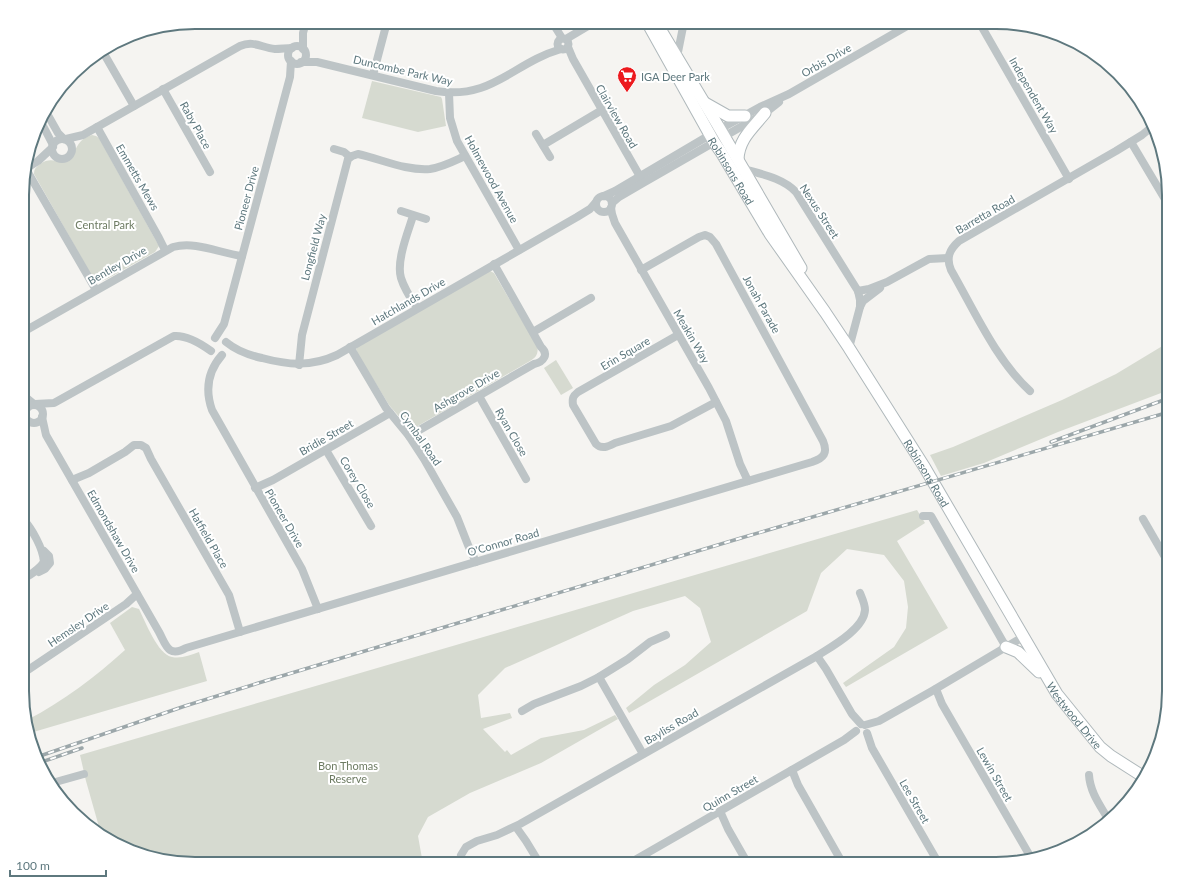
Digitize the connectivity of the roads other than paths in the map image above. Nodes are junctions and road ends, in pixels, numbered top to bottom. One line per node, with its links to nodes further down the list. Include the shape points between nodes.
1 (304, 29): 10 (street)
2 (385, 29): 20 (street)
3 (555, 29): 11 (street, Clairview Road)
4 (582, 29): 11 (street, Duncombe Park Way)
5 (651, 29): 38 (main road, Robinsons Road)
6 (660, 29): 16 (main road, Robinsons Road)
7 (683, 29): 16 (street)
8 (902, 29): 24 (street, Orbis Drive)
9 (983, 29): 53 (street, Independent Way)
10 (303, 33): 12 (street); 14 (street)
11 (563, 44): 23 (street, Duncombe Park Way, via 486,87 470,92); 27 (street, Clairview Road)
12 (292, 47): 13 (street); 14 (street); 17 (street, via 288,52)
13 (274, 49): 17 (street); 22 (street, via 246,43)
14 (304, 50): 18 (street, Duncombe Park Way); 19 (street, via 305,56)
15 (105, 56): 26 (street)
16 (677, 57): 25 (main road, Robinsons Road)
17 (290, 61): 19 (street); 21 (street, Pioneer Drive)
18 (317, 62): 19 (street, Duncombe Park Way); 20 (street, Duncombe Park Way)
19 (301, 63): 21 (street, Pioneer Drive)
20 (373, 75): 23 (street, Duncombe Park Way)
21 (290, 77): 67 (street, Pioneer Drive)
22 (163, 89): 26 (street); 51 (street, Raby Place)
23 (449, 93): 45 (street, Holmewood Avenue, via 453,131)
24 (790, 94): 28 (street, Orbis Drive); 30 (street, Orbis Drive)
25 (705, 103): 30 (main road, via 728,116); 34 (main road, Robinsons Road)
26 (134, 106): 32 (street)
27 (602, 110): 40 (street); 54 (street, Clairview Road)
28 (764, 113): 34 (street, Orbis Drive); 49 (main road, via 742,141 739,149)
29 (49, 116): 37 (street, via 58,133)
30 (744, 116): 34 (street, Orbis Drive)
31 (44, 127): 41 (street)
32 (97, 127): 36 (street); 65 (street, Emmetts Mews)
33 (1148, 129): 39 (street, Barretta Road)
34 (722, 132): 38 (street); 49 (main road, Robinsons Road)
35 (536, 134): 40 (street)
36 (83, 135): 37 (street); 43 (street)
37 (65, 139): 41 (street, via 59,140); 43 (street, via 71,143)
38 (712, 139): 54 (street); 77 (main road, Robinsons Road, via 770,234)
39 (1131, 142): 53 (street, Barretta Road); 55 (street)
40 (543, 145): 47 (street)
41 (53, 146): 44 (street); 48 (street)
42 (334, 149): 46 (street)
43 (72, 150): 44 (street, via 68,157)
44 (56, 156): 48 (street)
45 (465, 156): 46 (street, via 430,169 414,168 358,154); 66 (street, Holmewood Avenue)
46 (350, 157): 90 (street, Longfield Way, via 302,335)
47 (550, 157)
48 (38, 161): 50 (street)
49 (741, 164): 73 (street, Nexus Street, via 791,186); 77 (main road, Robinsons Road)
50 (31, 165)
51 (210, 172)
52 (30, 177): 72 (street)
53 (1068, 179): 68 (street, Barretta Road, via 959,241 953,246)
54 (641, 180): 56 (street); 58 (street, via 619,197)
55 (1162, 194)
56 (604, 196): 57 (street); 58 (street, via 610,199)
57 (596, 202): 60 (street, via 596,207); 62 (street, Hatchlands Drive)
58 (612, 206): 60 (street, via 608,212); 64 (street, Meakin Way)
59 (401, 211): 61 (street)
60 (601, 212): 62 (street, Hatchlands Drive); 64 (street, Meakin Way)
61 (413, 216): 63 (street); 76 (street, via 402,253 400,276)
62 (577, 217): 66 (street, Hatchlands Drive)
63 (426, 219)
64 (615, 223): 70 (street, Meakin Way)
65 (166, 249): 67 (street, Bentley Drive, via 182,244 194,245); 72 (street, Bentley Drive)
66 (519, 250): 69 (street, Hatchlands Drive)
67 (242, 258): 78 (street, Pioneer Drive)
68 (948, 258): 71 (street, Nexus Street, via 929,259); 92 (street, via 951,270 1000,356)
69 (494, 264): 76 (street, Hatchlands Drive); 80 (street, Ashgrove Drive)
70 (641, 270): 81 (street, Meakin Way); 107 (street, Jonah Parade, via 699,237 705,235 712,239 823,440 826,449)
71 (887, 282): 73 (street, Nexus Street); 75 (street, Nexus Street, via 863,301)
72 (96, 290): 79 (street, Bentley Drive)
73 (858, 291): 75 (street, Nexus Street)
74 (591, 298): 80 (street)
75 (860, 307): 86 (street, Nexus Street)
76 (417, 308): 85 (street, Hatchlands Drive)
77 (825, 312): 86 (main road, Robinsons Road)
78 (224, 324): 82 (street, Pioneer Drive); 84 (street, Pioneer Drive)
79 (29, 329)
80 (533, 332): 93 (street, Ashgrove Drive, via 541,347 540,356 534,364)
81 (678, 335): 95 (street, Meakin Way); 95 (street, Erin Square, via 583,390 576,399 577,409 595,440 615,443 671,426)
82 (214, 339): 83 (street); 84 (street); 87 (street, via 209,346)
83 (194, 340): 87 (street); 96 (street, via 179,335 168,338)
84 (225, 341): 88 (street, Hatchlands Drive); 89 (street, via 227,347)
85 (350, 347): 90 (street, Hatchlands Drive, via 329,359); 99 (street, Cymbal Road)
86 (849, 348): 124 (main road, Robinsons Road, via 925,468)
87 (211, 352): 89 (street, via 215,355); 91 (street, Pioneer Drive)
88 (241, 352): 89 (street, Hatchlands Drive); 90 (street, Hatchlands Drive, via 282,363)
89 (223, 354): 91 (street, Pioneer Drive)
90 (301, 365)
91 (212, 368): 111 (street, Pioneer Drive, via 208,391 212,410)
92 (1030, 391)
93 (479, 396): 105 (street, Ashgrove Drive); 108 (street, Ryan Close)
94 (29, 400): 97 (street)
95 (716, 402): 110 (street, Meakin Way, via 728,426)
96 (54, 403): 97 (street); 100 (street)
97 (35, 404): 98 (street); 100 (street, via 42,410)
98 (29, 406)
99 (390, 413): 105 (street, Cymbal Road); 106 (street, Bridie Street)
100 (43, 416): 103 (street); 104 (street, Edmondshaw Drive)
101 (29, 420): 103 (street)
102 (29, 423): 103 (street)
103 (33, 423): 104 (street, Edmondshaw Drive)
104 (46, 435): 109 (street, Edmondshaw Drive)
105 (409, 436): 117 (street, Cymbal Road, via 457,516)
106 (326, 450): 111 (street, Bridie Street); 114 (street, Corey Close)
107 (824, 454): 110 (street, O'Connor Road, via 812,462)
108 (526, 480)
109 (73, 482): 120 (street, Edmondshaw Drive); 122 (street, Hatfield Place, via 125,452 139,450 151,459 229,594)
110 (745, 482): 117 (street, O'Connor Road)
111 (257, 490): 121 (street, Pioneer Drive, via 302,569)
112 (923, 516): 125 (street, Robinsons Road, via 931,516)
113 (1143, 519): 116 (street)
114 (371, 526)
115 (29, 527): 118 (street, via 42,549 44,562)
116 (1162, 552)
117 (473, 563): 121 (street, O'Connor Road)
118 (29, 576)
119 (860, 593): 127 (street, Bayliss Road, via 865,611 862,622)
120 (139, 596): 126 (street, Edmondshaw Drive); 128 (street, Hemsley Drive)
121 (315, 609): 122 (street, O'Connor Road)
122 (240, 632): 126 (street, O'Connor Road, via 186,648)
123 (666, 635): 129 (street, via 650,642)
124 (1023, 637): 125 (street, Quinn Street); 130 (main road, Westwood Drive)
125 (1006, 648): 130 (main road, via 1024,657); 131 (street, Quinn Street)
126 (172, 649)
127 (819, 655): 133 (street, Lee Street); 134 (street, Bayliss Road)
128 (29, 669)
129 (599, 676): 132 (street, via 534,704); 134 (street)
130 (1054, 689): 137 (main road, Westwood Drive, via 1100,747)
131 (934, 690): 133 (street, Quinn Street); 143 (street, Lewin Street)
132 (522, 712)
133 (862, 730): 135 (street, Quinn Street); 149 (street, Lee Street)
134 (643, 754): 142 (street, Bayliss Road)
135 (790, 771): 140 (street, Quinn Street); 148 (street)
136 (84, 774): 139 (street)
137 (1140, 774)
138 (1089, 775): 141 (street, via 1093,793)
139 (56, 782)
140 (718, 812): 145 (street, Quinn Street); 147 (street)
141 (1106, 816)
142 (518, 826): 144 (street, Bayliss Road, via 477,841 466,847); 146 (street)
143 (1029, 854)
144 (461, 855)
145 (643, 856)
146 (536, 857)
147 (744, 857)
148 (839, 857)
149 (935, 857)

